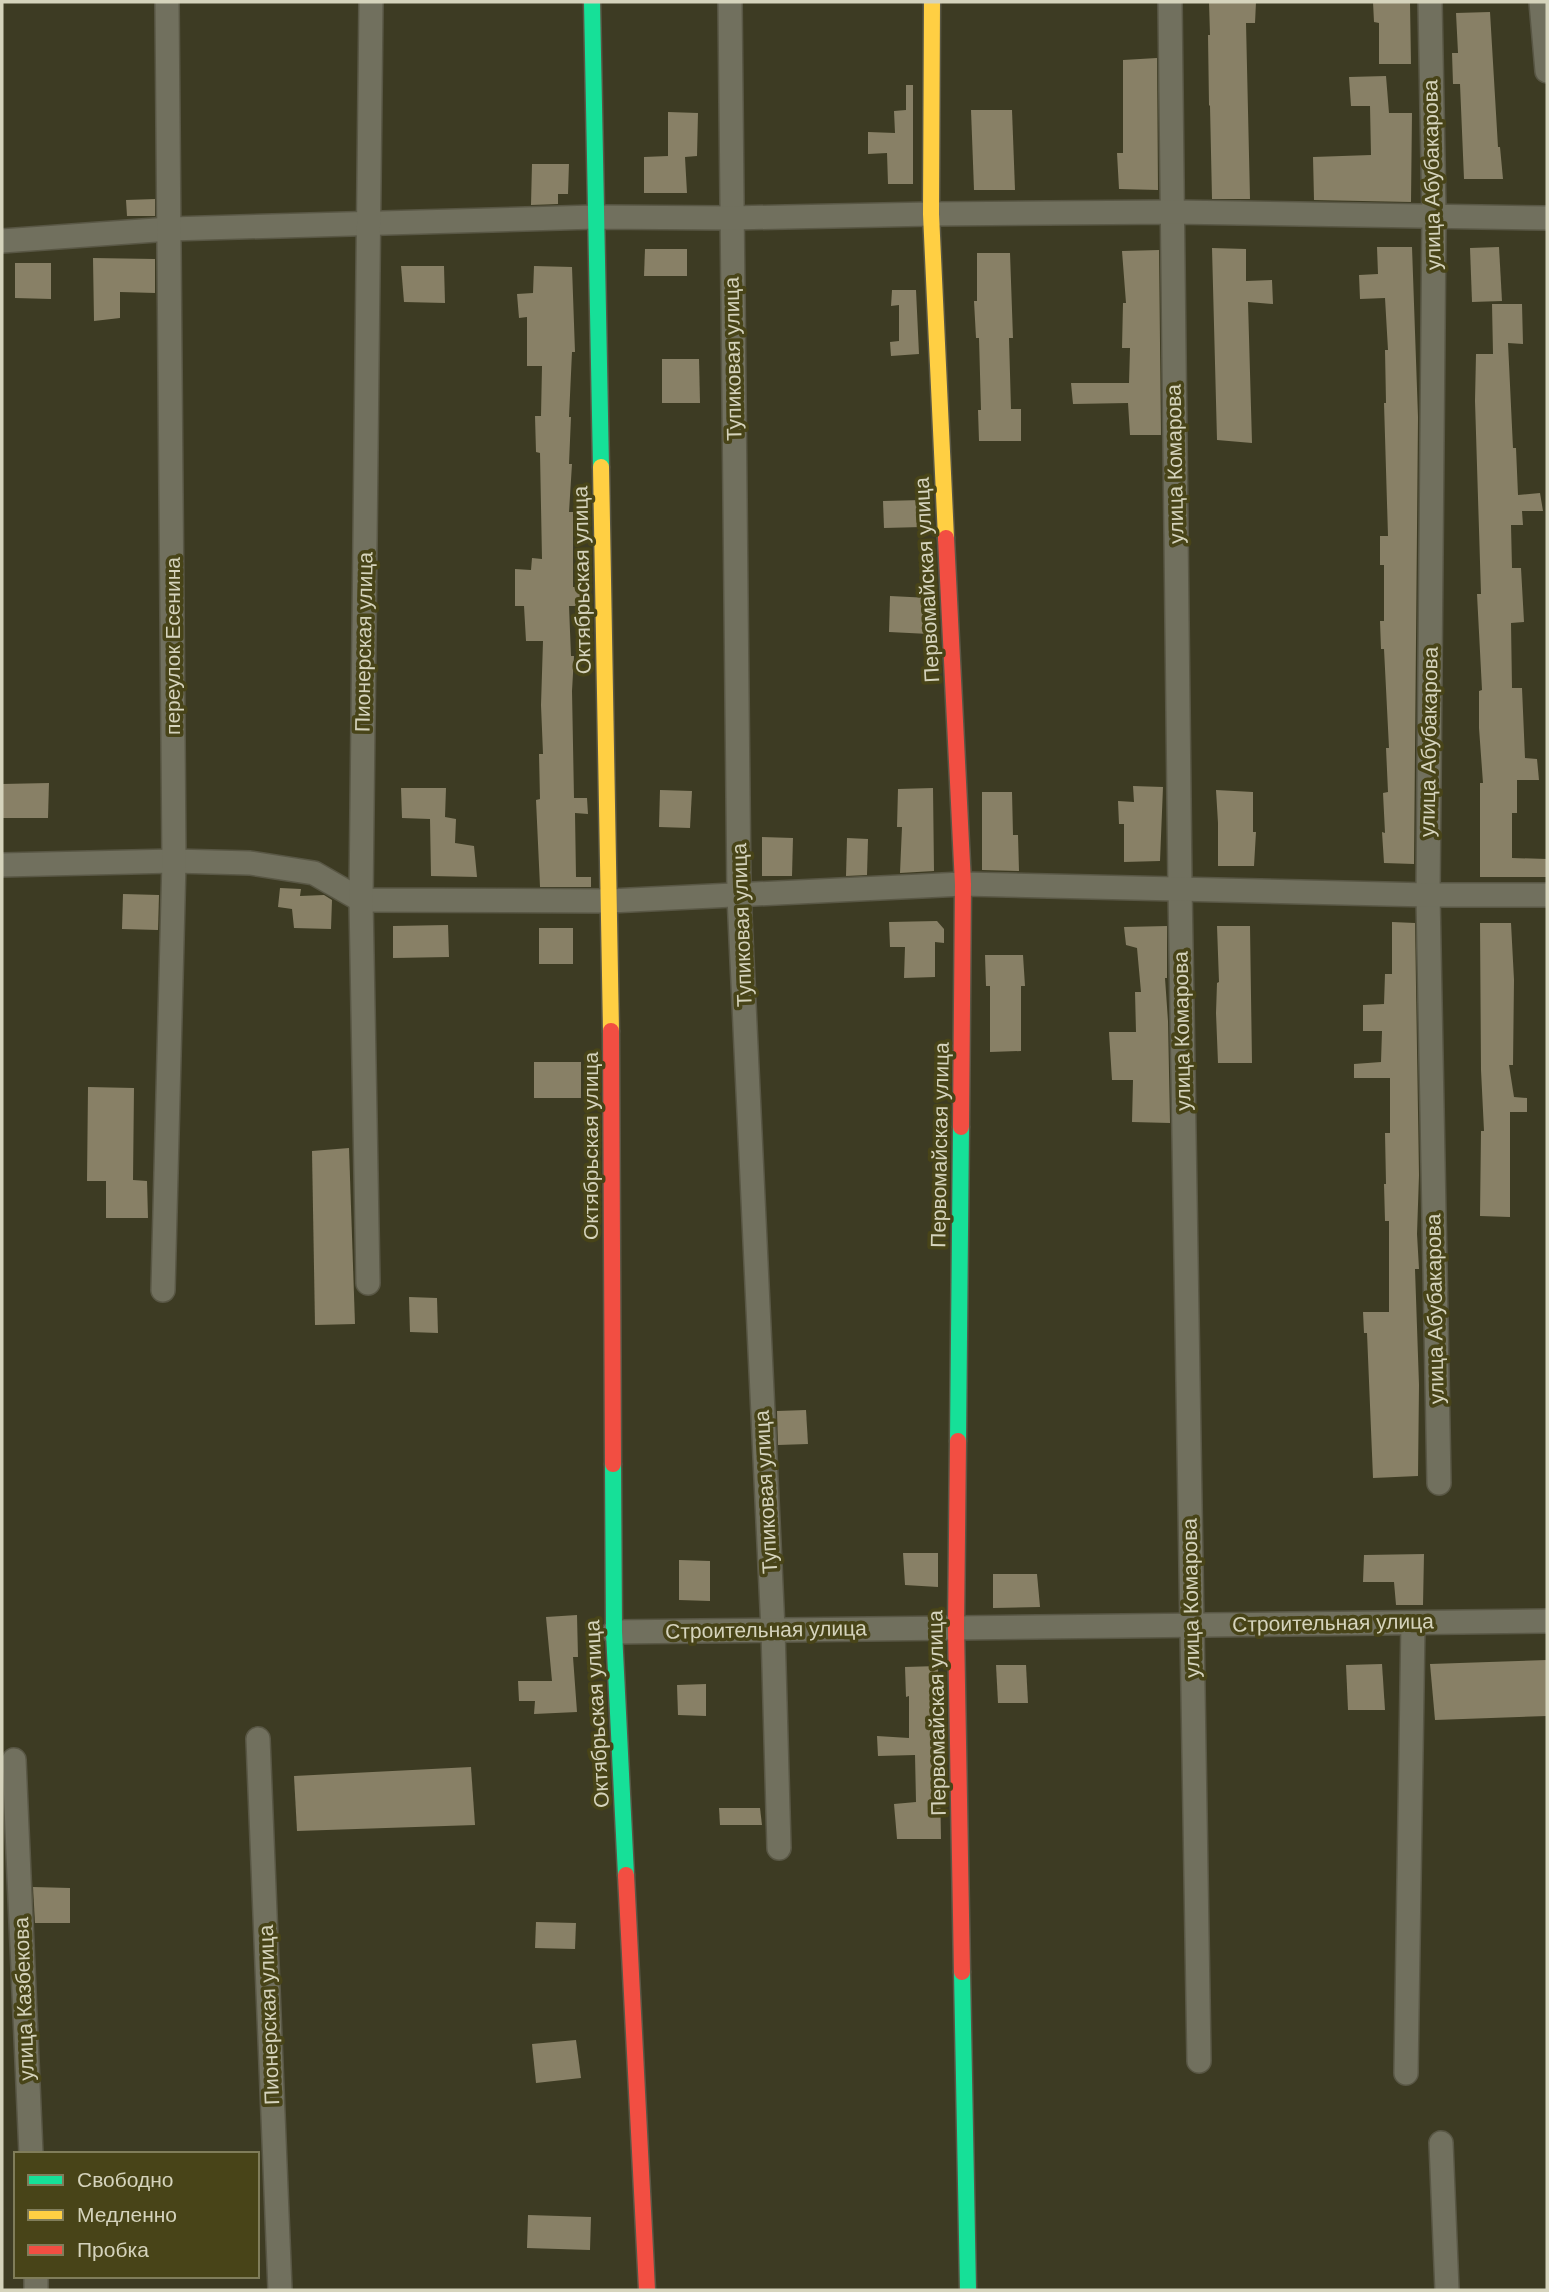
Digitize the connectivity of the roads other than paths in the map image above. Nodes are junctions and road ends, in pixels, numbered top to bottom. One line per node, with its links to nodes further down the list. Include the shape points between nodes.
1 (167, 2): 17 (street, переулок Есенина)
2 (371, 2): 16 (street, Пионерская улица)
3 (592, 2): 13 (street, Октябрьская улица)
4 (730, 2): 14 (street, Тупиковая улица)
5 (932, 2): 11 (street, Первомайская улица)
6 (1170, 2): 10 (street, улица Комарова)
7 (1430, 2): 12 (street, улица Абубакарова)
8 (1541, 2): 9 (street)
9 (1547, 71)
10 (1172, 212): 11 (street); 12 (street); 22 (street, улица Комарова)
11 (931, 214): 14 (street); 21 (street, Первомайская улица)
12 (1434, 215): 15 (street); 23 (street, улица Абубакарова)
13 (595, 217): 14 (street); 16 (street); 27 (street, Октябрьская улица)
14 (731, 218): 25 (street, Тупиковая улица)
15 (1547, 218)
16 (368, 225): 17 (street); 26 (street, Пионерская улица)
17 (170, 229): 18 (street); 19 (street, переулок Есенина)
18 (2, 241)
19 (174, 861): 20 (street); 26 (street, via 250,863 314,873); 29 (street, переулок Есенина)
20 (2, 864)
21 (963, 884): 22 (street); 25 (street); 34 (street, Первомайская улица)
22 (1180, 887): 23 (street); 33 (street, улица Комарова)
23 (1428, 895): 24 (street); 30 (street, улица Абубакарова)
24 (1547, 895)
25 (740, 896): 27 (street); 35 (street, Тупиковая улица)
26 (361, 900): 27 (street); 28 (street, Пионерская улица)
27 (610, 901): 36 (street, Октябрьская улица)
28 (368, 1283)
29 (163, 1290)
30 (1439, 1483)
31 (1547, 1621): 32 (street, Строительная улица)
32 (1413, 1622): 33 (street, Строительная улица); 41 (street)
33 (1192, 1625): 34 (street, Строительная улица); 40 (street, улица Комарова)
34 (956, 1628): 35 (street, Строительная улица); 46 (street, Первомайская улица)
35 (773, 1630): 36 (street, Строительная улица); 39 (street, Тупиковая улица)
36 (614, 1632): 45 (street, Октябрьская улица)
37 (258, 1739): 44 (street, Пионерская улица)
38 (14, 1760): 43 (street, улица Казбекова)
39 (779, 1848)
40 (1199, 2061)
41 (1406, 2073)
42 (1441, 2143): 47 (street)
43 (30, 2152)
44 (280, 2290)
45 (646, 2290)
46 (968, 2290)
47 (1447, 2290)

